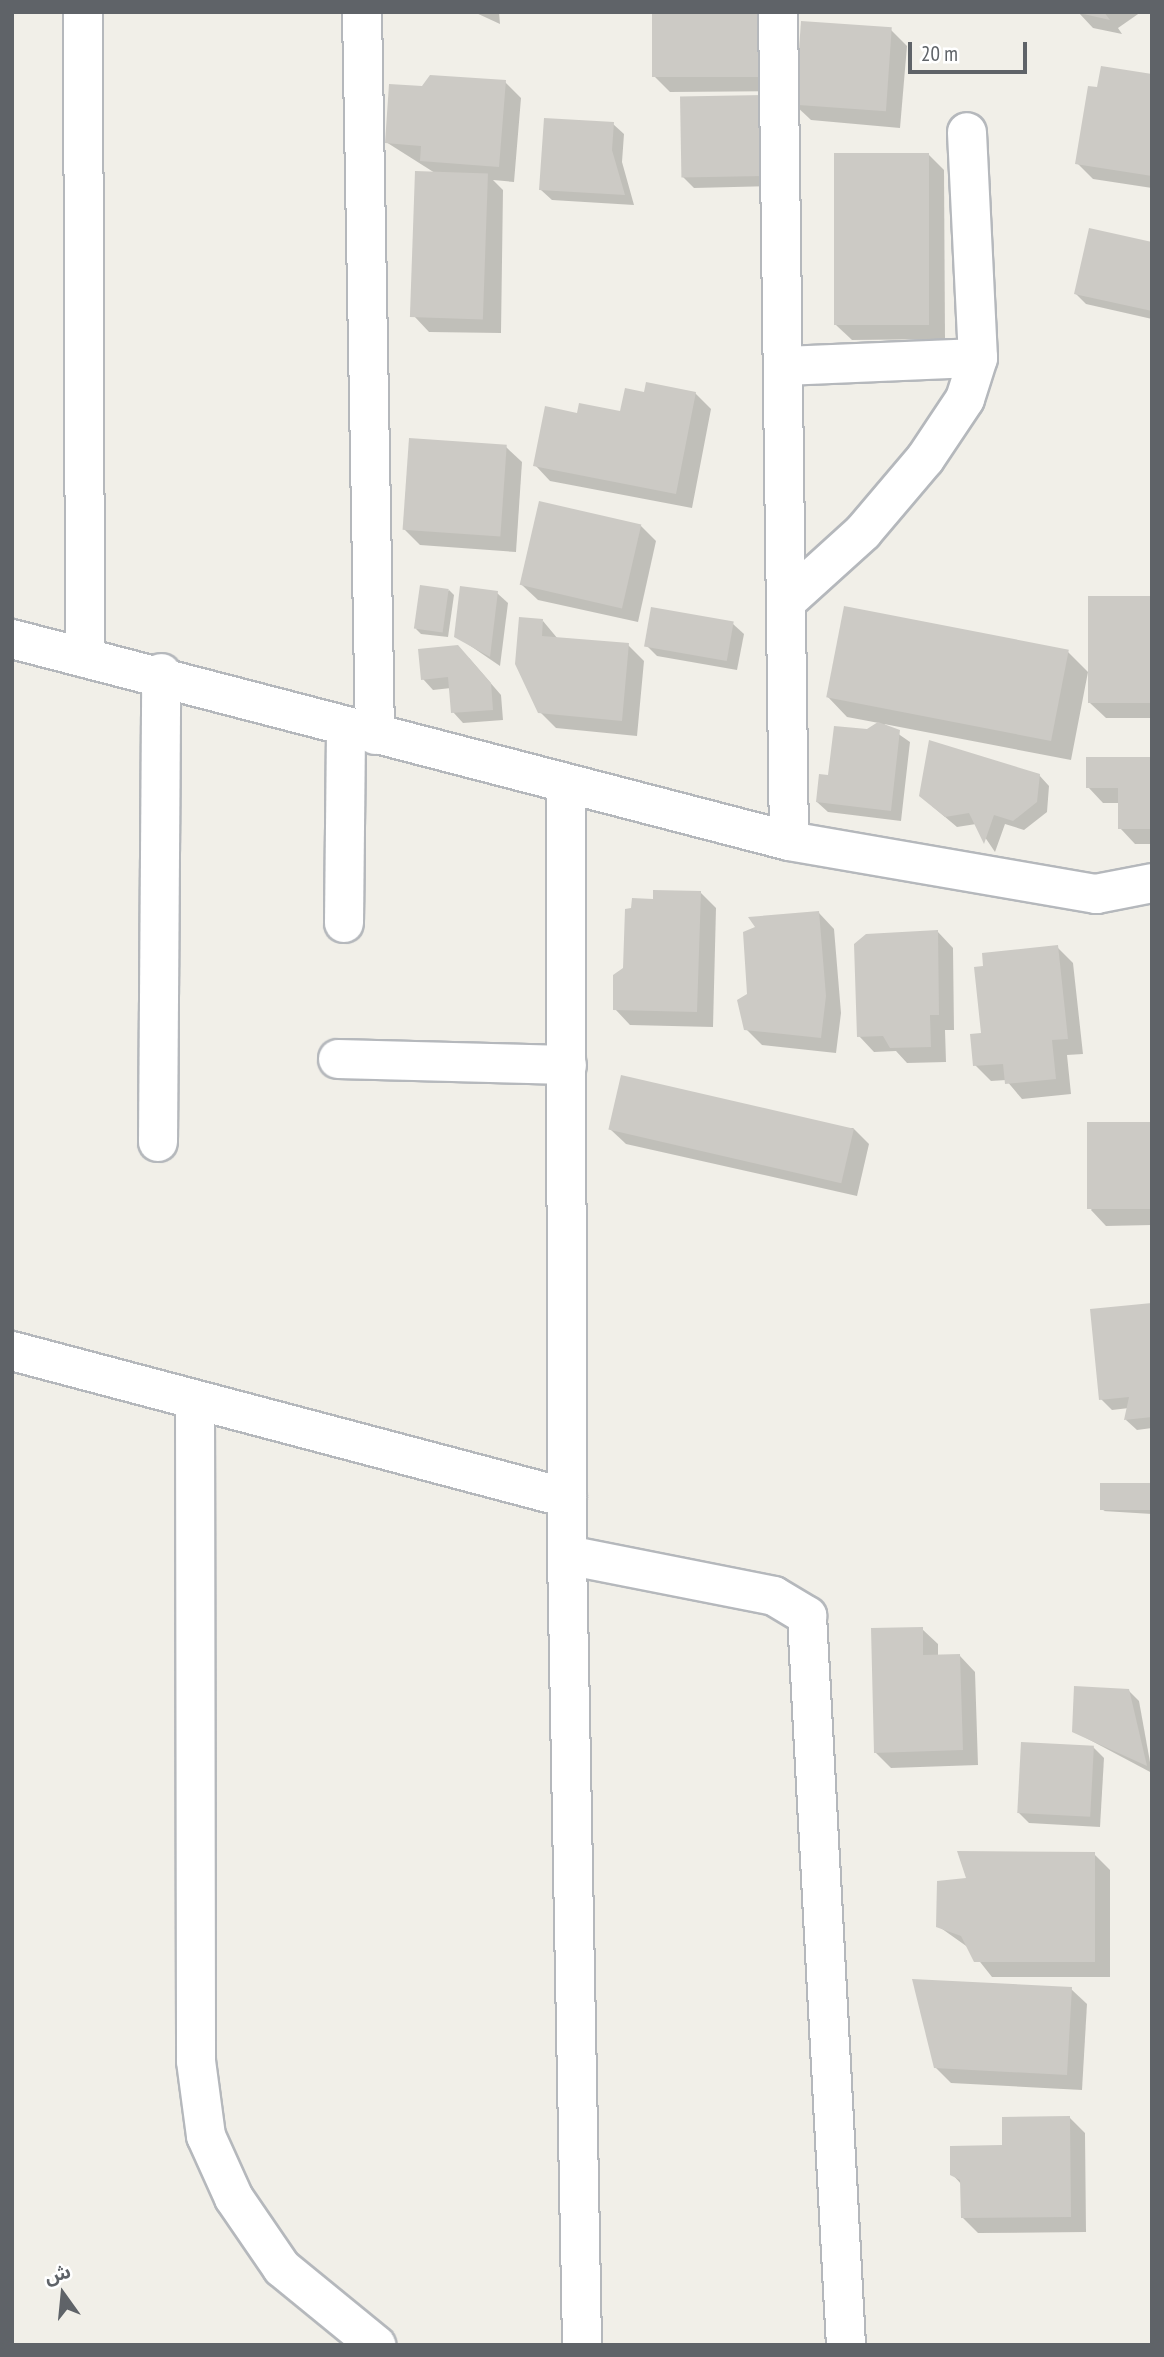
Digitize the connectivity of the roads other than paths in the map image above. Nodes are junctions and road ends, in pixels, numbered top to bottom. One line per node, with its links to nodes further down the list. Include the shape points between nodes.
1 (83, 12): 9 (street)
2 (362, 12): 11 (street)
3 (778, 12): 6 (street)
4 (967, 132): 5 (street)
5 (978, 358): 6 (street); 7 (street, via 965,399 925,459 863,532)
6 (785, 366): 7 (street)
7 (787, 601): 13 (street)
8 (12, 639): 9 (street)
9 (85, 658): 10 (street)
10 (161, 673): 11 (street); 18 (street)
11 (361, 731): 12 (street); 15 (street)
12 (566, 788): 13 (street); 17 (street)
13 (789, 841): 14 (street, via 1096,894)
14 (1152, 883)
15 (344, 923)
16 (338, 1059): 17 (street)
17 (567, 1065): 21 (street)
18 (158, 1142)
19 (12, 1351): 20 (street)
20 (195, 1402): 21 (street); 23 (street, via 196,2061 206,2136 234,2198 282,2268)
21 (567, 1498): 22 (street)
22 (568, 1555): 24 (street); 25 (street, via 775,1596 807,1616)
23 (376, 2345)
24 (582, 2345)
25 (846, 2345)

